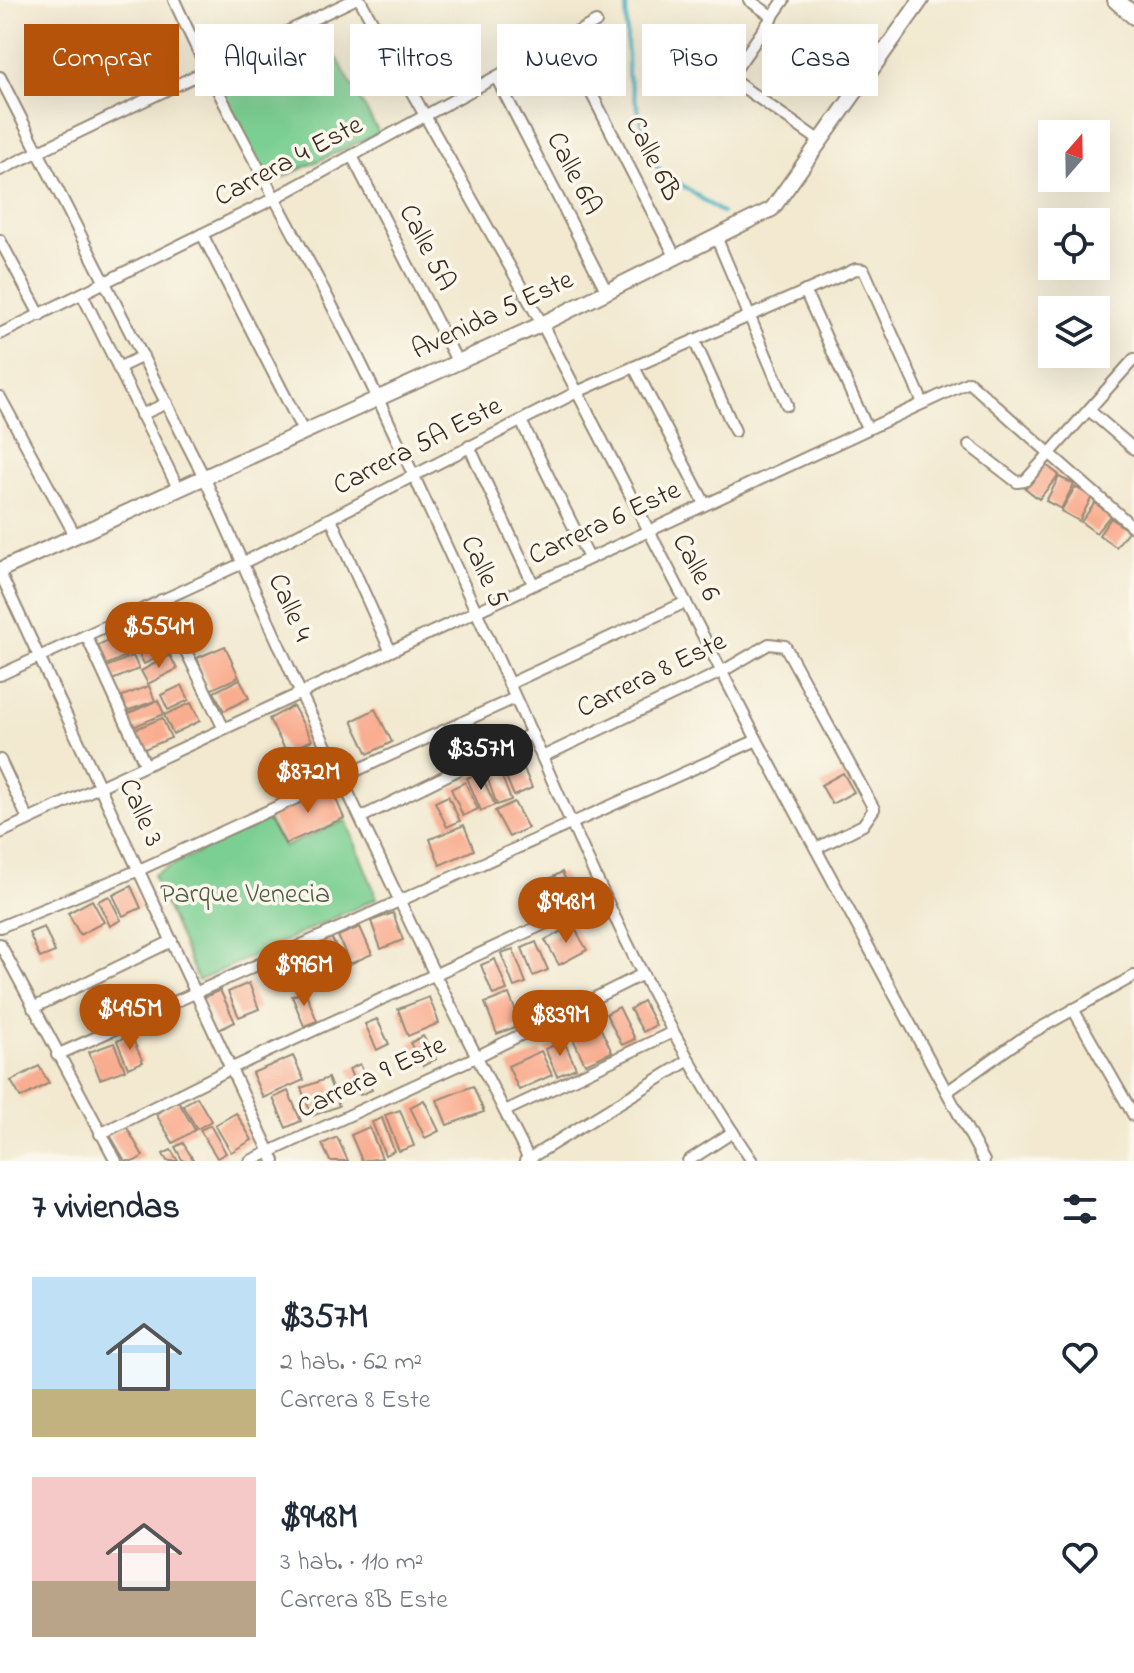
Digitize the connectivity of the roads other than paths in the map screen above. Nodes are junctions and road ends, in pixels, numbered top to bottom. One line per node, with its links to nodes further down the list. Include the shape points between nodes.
1 (174, 0): 13 (street, Calle 5)
2 (353, 0): 11 (street)
3 (360, 0): 22 (street, Calle 6)
4 (749, 0): 9 (street)
5 (784, 0): 9 (street)
6 (921, 0): 23 (main road, Avenida 5 Este)
7 (1116, 0): 8 (main road)
8 (1134, 16)
9 (773, 17): 14 (street)
10 (596, 22): 12 (street, Carrera 4 Este)
11 (302, 24)
12 (592, 24)
13 (195, 45)
14 (746, 55)
15 (195, 74): 24 (street)
16 (0, 77): 24 (street, Calle 4)
17 (497, 79): 22 (street, Carrera 4 Este)
18 (746, 91): 23 (street)
19 (220, 96): 27 (street, Calle 5)
20 (506, 96): 34 (street, Calle 6A)
21 (593, 96): 31 (street, Calle 6B)
22 (425, 118): 25 (street, Carrera 4 Este); 38 (street, Calle 6)
23 (820, 141): 29 (main road, Avenida 5 Este, via 772,209)
24 (39, 151): 26 (street); 32 (street, Calle 4)
25 (352, 156): 27 (street, Carrera 4 Este); 42 (street, Calle 5A)
26 (0, 170)
27 (273, 199): 28 (street, Carrera 4 Este); 48 (street, Calle 5)
28 (202, 234): 32 (street, Carrera 4 Este); 57 (street)
29 (717, 239): 31 (main road, Avenida 5 Este); 37 (street)
30 (0, 240): 36 (street)
31 (676, 258): 34 (main road, Avenida 5 Este)
32 (106, 282): 35 (street, Carrera 4 Este); 41 (street, Calle 4)
33 (805, 291): 37 (street, Carrera 5A Este); 50 (street, Carrera 5A Este, via 861,268); 55 (street)
34 (607, 292): 38 (main road, Avenida 5 Este)
35 (82, 294): 36 (street, Carrera 4 Este); 45 (street)
36 (40, 315): 39 (street, Carrera 4 Este)
37 (750, 315): 40 (street, Carrera 5A Este); 51 (street)
38 (542, 324): 42 (main road, Avenida 5 Este); 46 (street, Calle 6)
39 (0, 334)
40 (694, 340): 44 (street, Carrera 5A Este); 56 (street)
41 (143, 356): 45 (street); 49 (street, Calle 4)
42 (457, 361): 48 (main road, Avenida 5 Este)
43 (1132, 364): 52 (street)
44 (634, 367): 46 (street, Carrera 5A Este); 65 (street)
45 (118, 368): 53 (street)
46 (577, 392): 54 (street, Carrera 5A Este); 68 (street, Calle 6)
47 (0, 397): 69 (street)
48 (378, 398): 57 (main road, Avenida 5 Este); 62 (street, Calle 5)
49 (167, 403): 53 (street); 63 (street, Calle 4)
50 (923, 403): 55 (street, Carrera 6 Este); 61 (street, Carrera 6 Este, via 969,382)
51 (787, 405)
52 (1090, 411): 60 (street); 61 (street)
53 (141, 415): 64 (street)
54 (521, 421): 59 (street, Carrera 5A Este); 70 (street)
55 (867, 428): 65 (street, Carrera 6 Este)
56 (735, 431)
57 (304, 433): 63 (main road, Avenida 5 Este)
58 (969, 445): 61 (street, via 1021,483)
59 (469, 446): 62 (street, Carrera 5A Este); 73 (street)
60 (1134, 449)
61 (1050, 455): 67 (street)
62 (412, 474): 66 (street, Carrera 5A Este); 76 (street, Calle 5)
63 (205, 479): 64 (main road, Avenida 5 Este); 71 (street, Calle 4)
64 (179, 490): 69 (main road, Avenida 5 Este)
65 (705, 504): 68 (street, Carrera 6 Este)
66 (331, 519): 71 (street, Carrera 5A Este); 78 (street)
67 (1134, 528)
68 (647, 530): 70 (street, Carrera 6 Este); 75 (street, Calle 6)
69 (76, 537): 72 (main road, Avenida 5 Este)
70 (589, 558): 73 (street, Carrera 6 Este)
71 (243, 563): 74 (street, Carrera 5A Este); 83 (street, Calle 4)
72 (0, 571): 79 (street, Calle 3)
73 (533, 584): 76 (street, Carrera 6 Este)
74 (161, 600): 77 (street, Carrera 5A Este); 85 (street)
75 (686, 602): 80 (street, Calle 6); 82 (street)
76 (475, 611): 78 (street, Carrera 6 Este); 82 (street, Calle 5)
77 (86, 635): 79 (street, Carrera 5A Este); 90 (street)
78 (390, 650): 83 (street, Carrera 6 Este)
79 (38, 657): 81 (street, Carrera 5A Este); 92 (street, Calle 3)
80 (723, 671): 87 (street, Calle 6); 88 (street, Carrera 8 Este); 97 (street, Carrera 8 Este, via 769,644 785,646 874,809 863,825)
81 (0, 675)
82 (509, 684): 84 (street, Calle 5)
83 (300, 692): 85 (street, Carrera 6 Este); 91 (street, Calle 4)
84 (515, 698): 86 (street, Calle 5); 91 (street)
85 (223, 727): 90 (street, Carrera 6 Este)
86 (531, 734): 88 (street, Calle 5); 93 (street)
87 (757, 740): 95 (street); 97 (street, Calle 6)
88 (542, 757): 95 (street, Calle 5)
89 (0, 760): 94 (street)
90 (145, 764): 92 (street, Carrera 6 Este)
91 (340, 775): 93 (street, Calle 4); 98 (street)
92 (101, 784): 94 (street, Carrera 6 Este); 98 (street, Calle 3)
93 (362, 817): 100 (street, Calle 4)
94 (28, 819): 96 (street, Carrera 6 Este)
95 (570, 823): 99 (street, Calle 5); 100 (street)
96 (0, 833)
97 (817, 848): 115 (street, Calle 6)
98 (139, 870): 101 (street); 102 (street, Calle 3)
99 (605, 896): 104 (street, Calle 5); 106 (street)
100 (399, 898): 106 (street, Calle 4); 107 (street)
101 (0, 927)
102 (172, 941): 107 (street, Calle 3); 108 (street)
103 (0, 944): 108 (street)
104 (643, 974): 110 (street, Calle 5); 112 (street, Carrera 9 Este)
105 (1134, 976): 109 (street)
106 (436, 977): 112 (street, Calle 4); 114 (street)
107 (194, 991): 111 (street); 114 (street, Calle 3)
108 (33, 1008): 111 (street)
109 (1073, 1009): 115 (street); 117 (street)
110 (673, 1032): 113 (street, Calle 5); 116 (street)
111 (57, 1055): 119 (street)
112 (476, 1057): 116 (street, Calle 4); 120 (street, Carrera 9 Este)
113 (689, 1060): 118 (street, Calle 5); 121 (street)
114 (232, 1068): 119 (street); 120 (street, Calle 3)
115 (948, 1091): 126 (street, Calle 6)
116 (505, 1111): 121 (street, Calle 4)
117 (1134, 1115)
118 (733, 1132): 124 (street); 125 (street, Calle 5)
119 (100, 1134): 122 (street)
120 (272, 1156): 123 (street, Carrera 9 Este)
121 (528, 1160)
122 (116, 1161)
123 (250, 1161)
124 (688, 1161)
125 (752, 1161)
126 (984, 1161)

